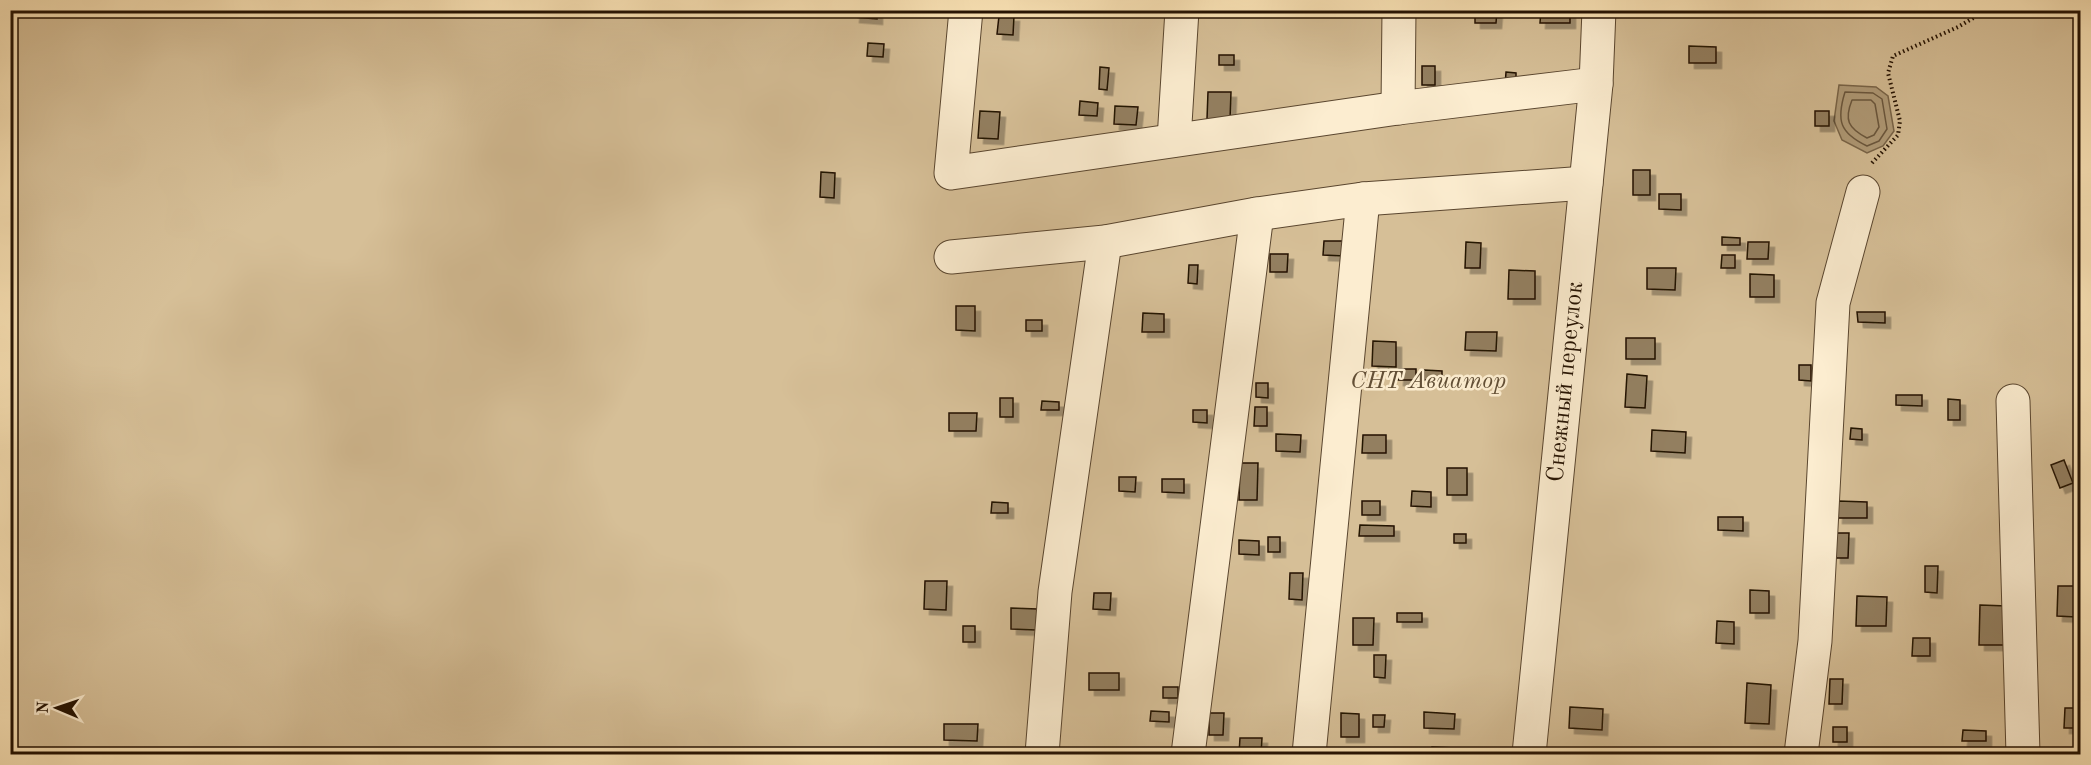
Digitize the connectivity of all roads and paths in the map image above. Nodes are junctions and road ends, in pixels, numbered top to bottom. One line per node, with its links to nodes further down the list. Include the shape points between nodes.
1 (966, 10): 8 (street, via 951,172)
2 (1182, 10): 8 (street)
3 (1399, 10): 7 (street)
4 (1599, 10): 6 (street, Снежный переулок)
5 (1987, 10): 10 (path, via 1893,56 1888,73 1900,121 1898,135 1873,159)
6 (1596, 84): 7 (street); 9 (street, Снежный переулок)
7 (1398, 108): 8 (street)
8 (1174, 140)
9 (1586, 183): 11 (street); 19 (street, Снежный переулок)
10 (1863, 192): 20 (street, via 1833,303 1815,641)
11 (1364, 200): 12 (street); 18 (street)
12 (1257, 214): 13 (street); 17 (street)
13 (1106, 242): 14 (street); 16 (street, via 1055,592)
14 (951, 257)
15 (2013, 401): 21 (street)
16 (1042, 754)
17 (1188, 754)
18 (1309, 754)
19 (1529, 754)
20 (1801, 754)
21 (2023, 754)

